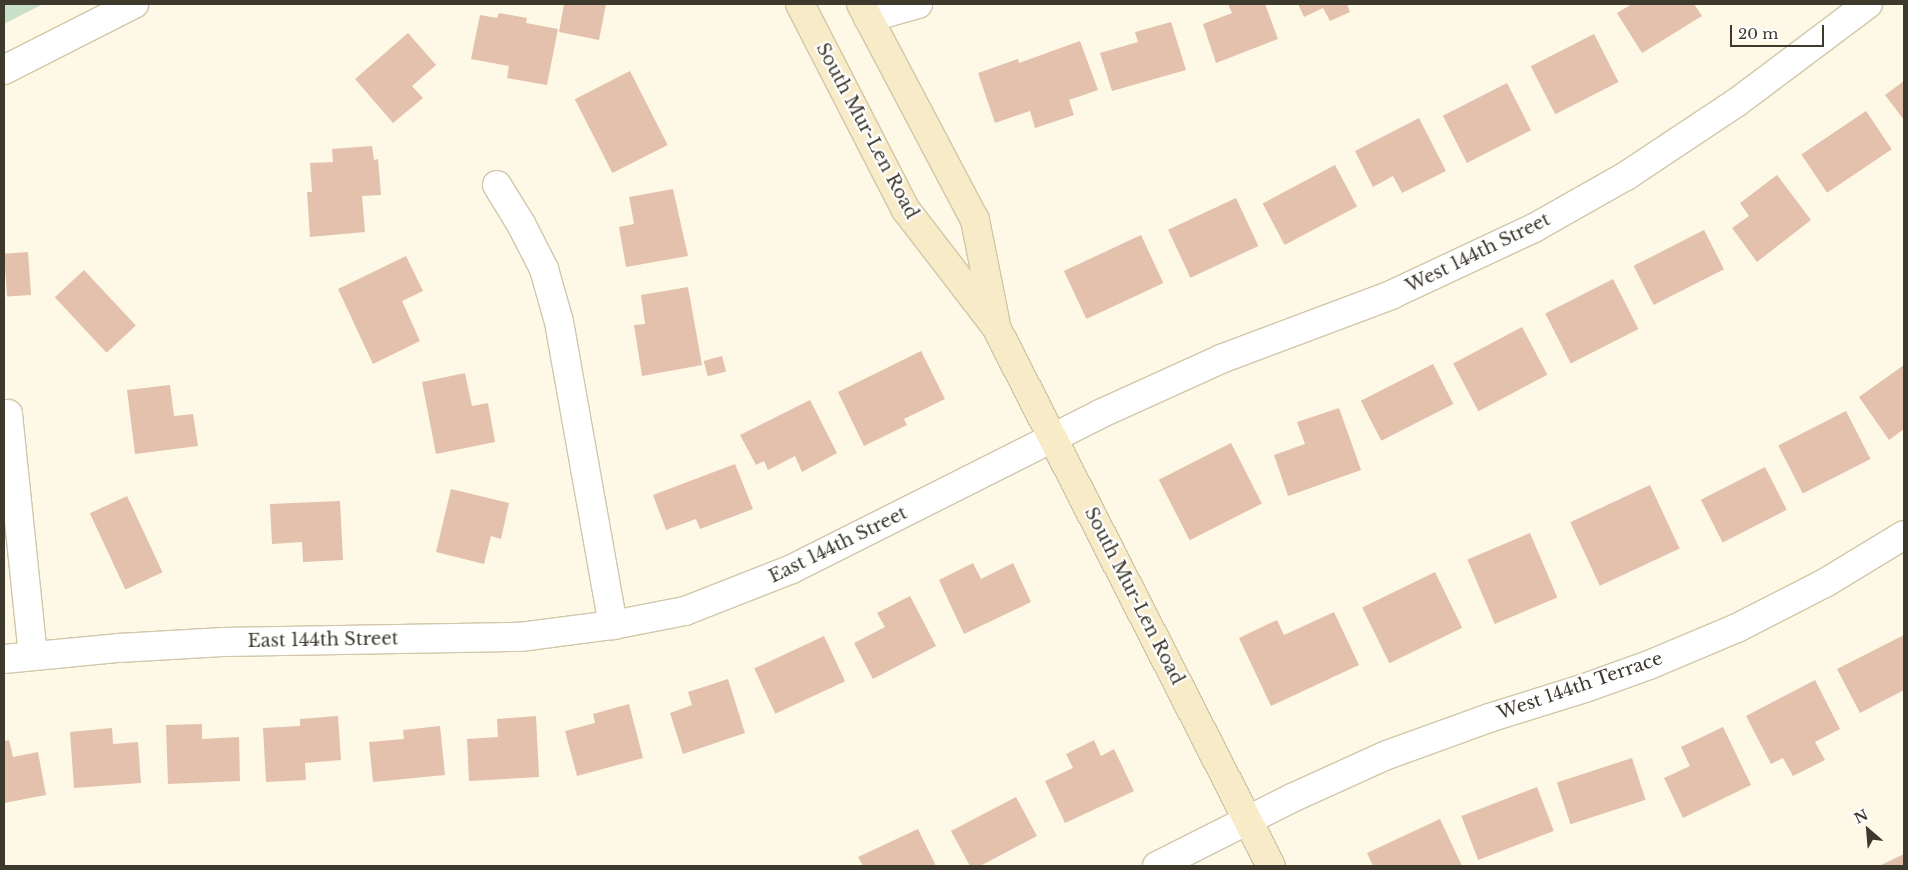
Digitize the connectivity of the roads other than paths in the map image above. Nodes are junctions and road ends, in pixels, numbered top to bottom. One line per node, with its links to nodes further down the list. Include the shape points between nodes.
1 (134, 4): 6 (street)
2 (800, 4): 8 (main road, South Mur-Len Road, via 906,210)
3 (918, 4): 5 (street)
4 (1868, 4): 10 (street, West 144th Street, via 1736,103 1626,176 1534,228 1391,295 1220,359)
5 (865, 11): 8 (main road, South Mur-Len Road, via 975,220)
6 (4, 70)
7 (497, 185): 12 (street, via 544,269 558,322)
8 (996, 327): 10 (main road, South Mur-Len Road)
9 (8, 414): 13 (street)
10 (1053, 438): 12 (street, East 144th Street, via 792,569 686,611); 15 (main road, South Mur-Len Road)
11 (1904, 536): 15 (street, West 144th Terrace, via 1825,583 1737,628 1649,665 1387,755)
12 (613, 624): 13 (street, East 144th Street, via 520,637 222,642)
13 (33, 656): 14 (street, East 144th Street)
14 (4, 659)
15 (1248, 821): 16 (street, West 144th Terrace); 17 (main road, South Mur-Len Road)
16 (1157, 866)
17 (1271, 866)

